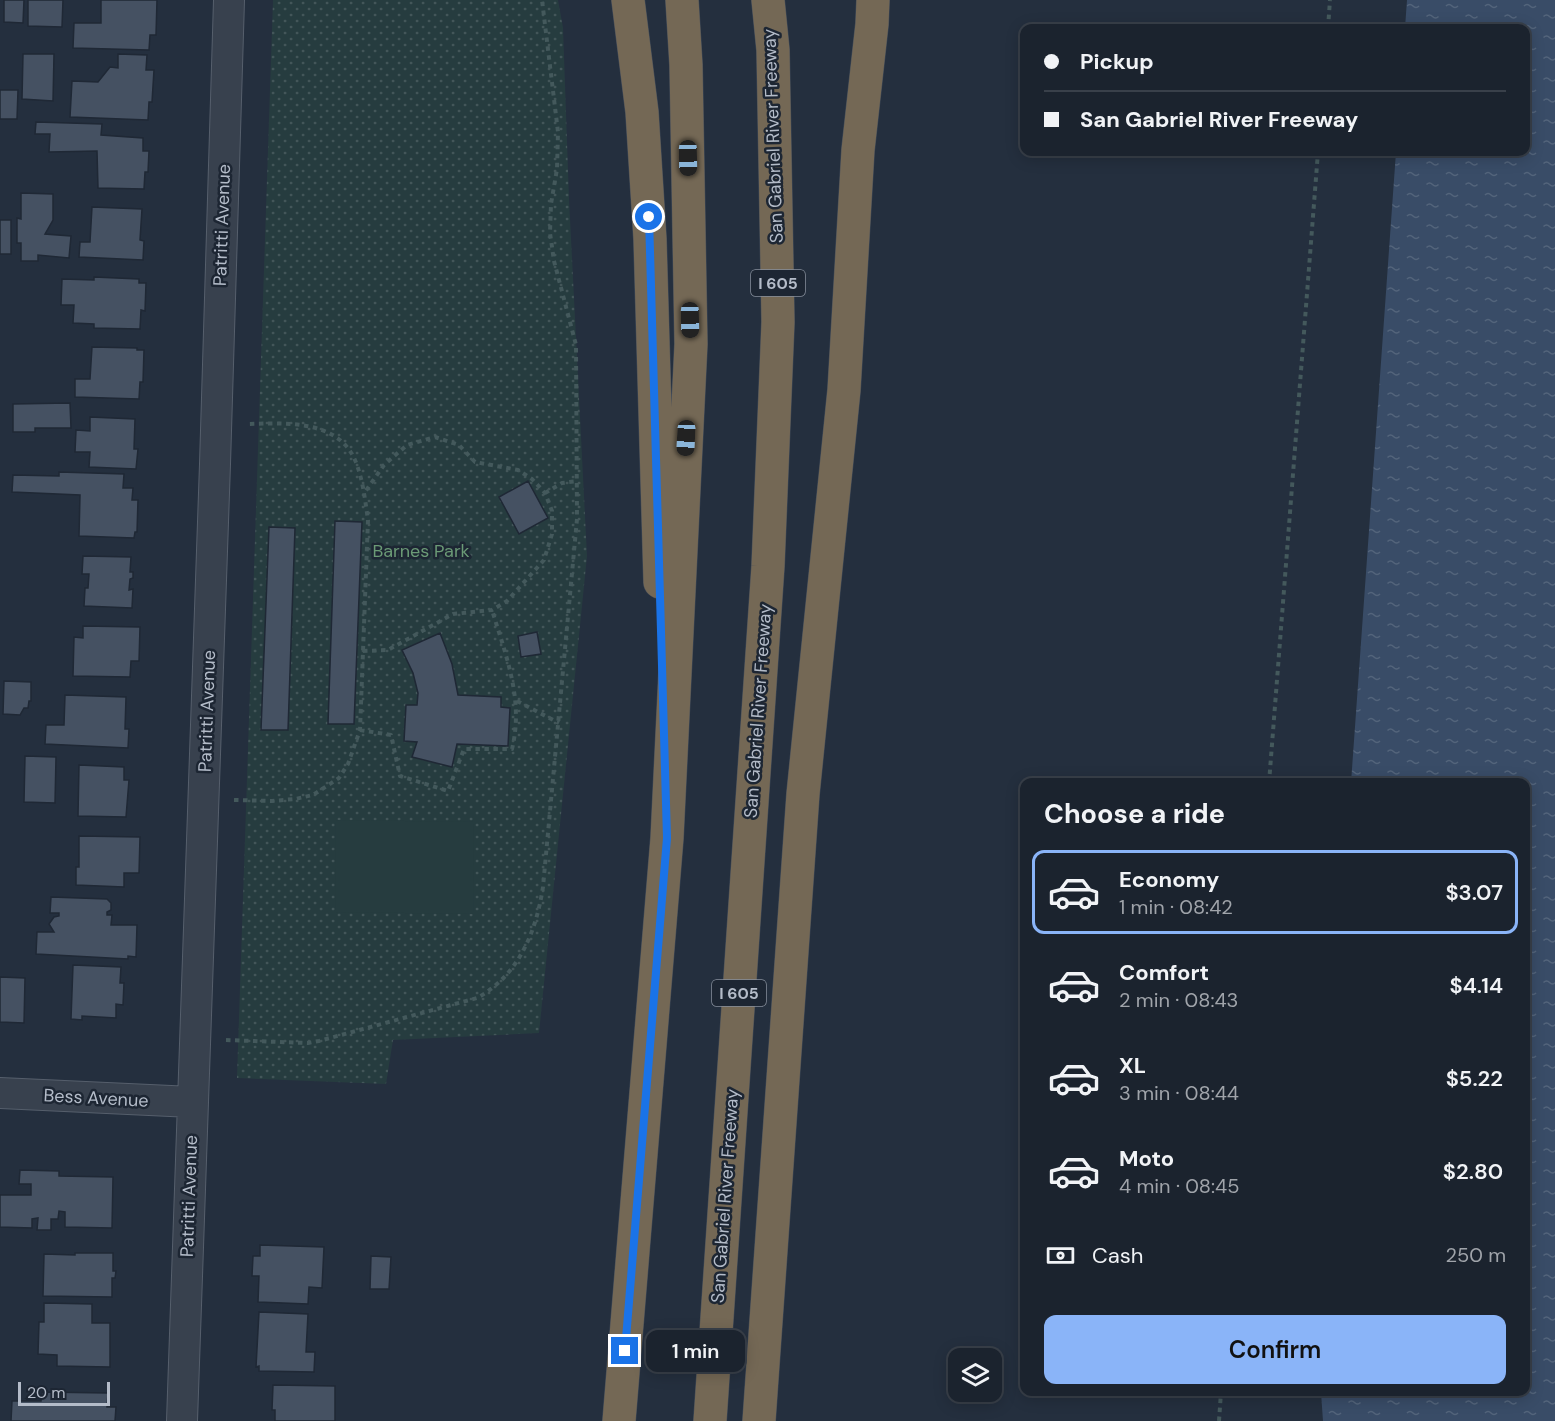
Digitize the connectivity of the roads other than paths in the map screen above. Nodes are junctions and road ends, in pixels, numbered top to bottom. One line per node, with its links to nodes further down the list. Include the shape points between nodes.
1 (229, 0): 10 (street, Patritti Avenue)
2 (628, 0): 8 (highway, via 642,111 650,238)
3 (682, 0): 8 (highway, via 687,65 691,344)
4 (768, 0): 13 (highway, San Gabriel River Freeway / I 605, via 773,51 778,322 768,566)
5 (850, 0): 7 (highway)
6 (873, 0): 7 (highway)
7 (858, 150): 14 (highway, via 844,390 803,794)
8 (667, 838): 12 (highway)
9 (0, 1093): 10 (street, Bess Avenue)
10 (192, 1102): 11 (street, Patritti Avenue)
11 (182, 1421)
12 (619, 1421)
13 (710, 1421)
14 (759, 1421)

